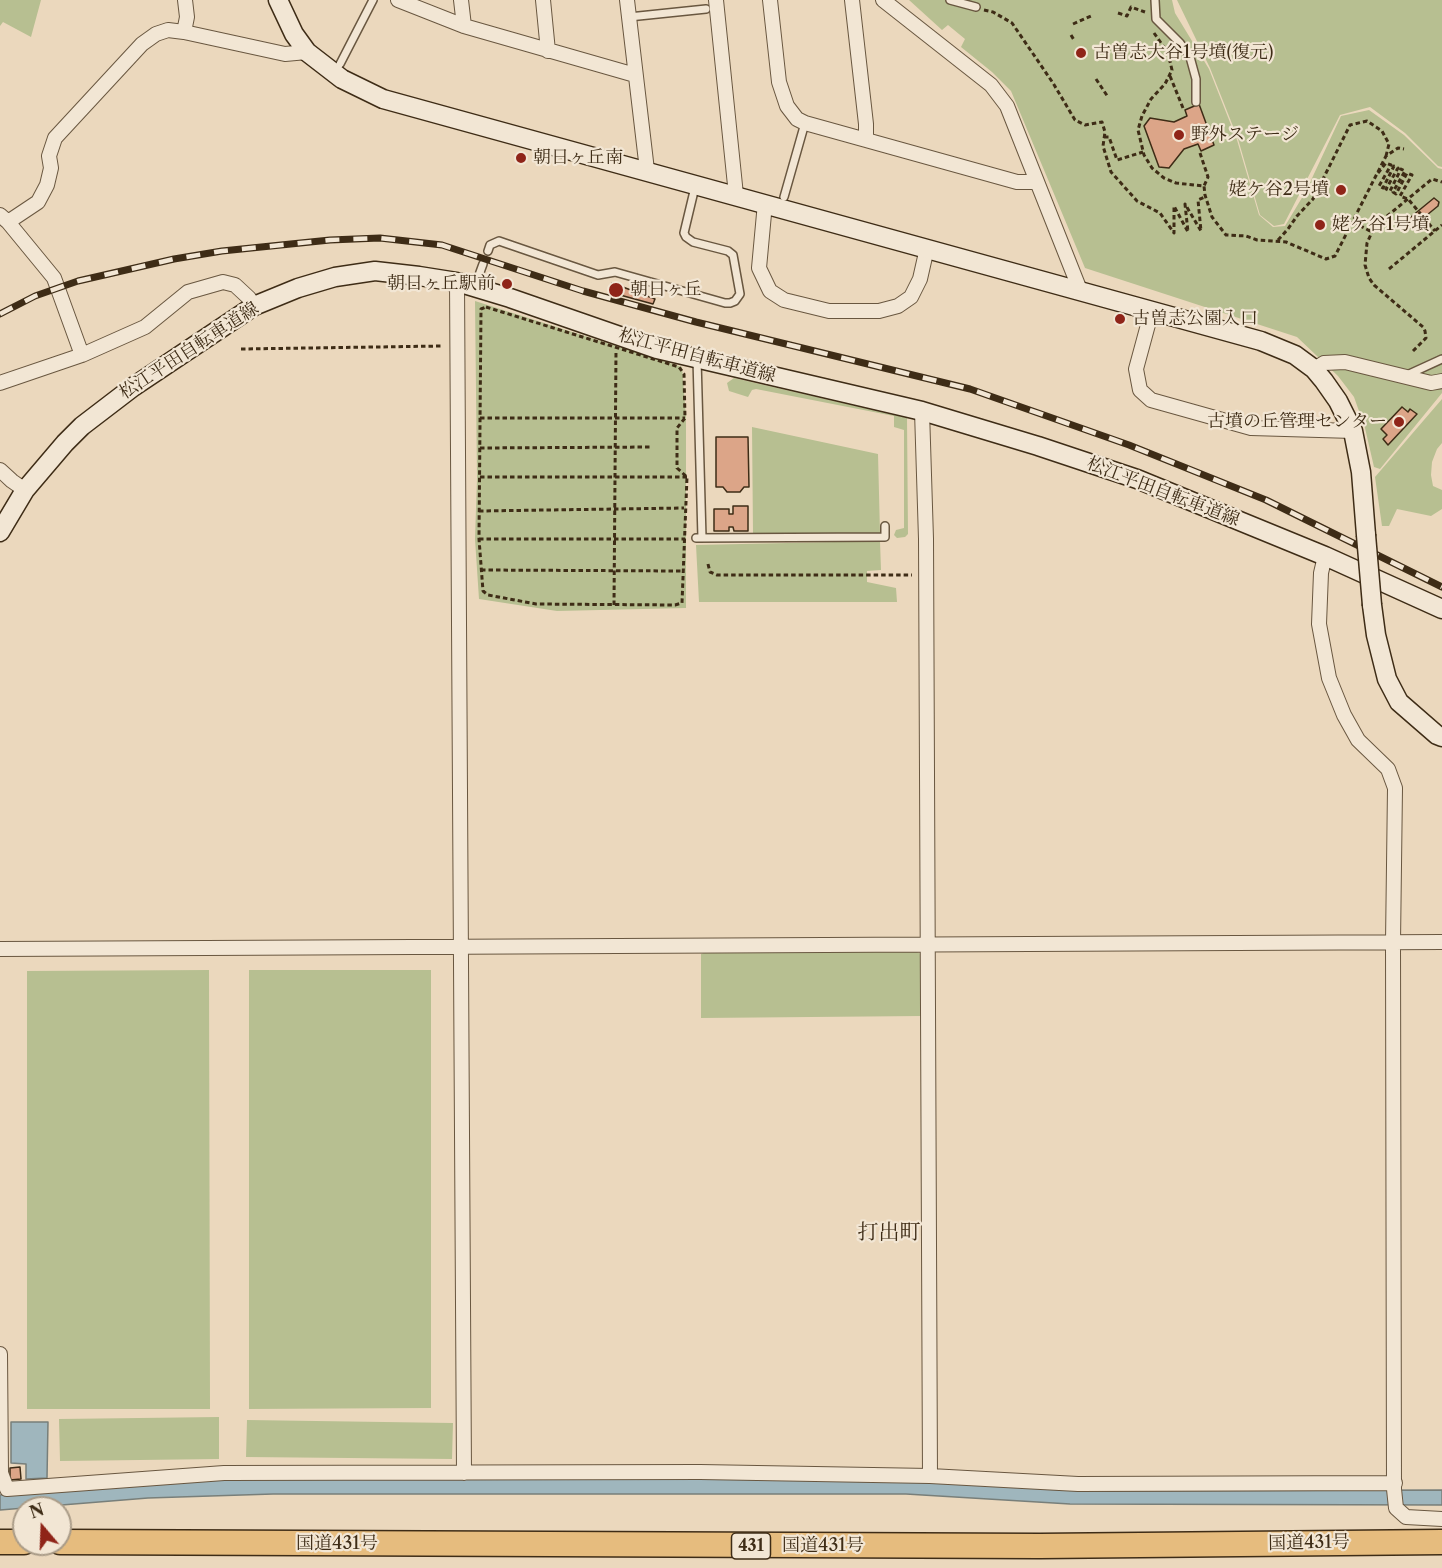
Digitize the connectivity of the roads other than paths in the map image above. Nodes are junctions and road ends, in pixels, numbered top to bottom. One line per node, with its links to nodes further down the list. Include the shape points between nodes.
1 (184, 0): 17 (street)
2 (278, 0): 19 (street)
3 (373, 0): 20 (lane)
4 (398, 0): 16 (street)
5 (461, 0): 16 (street)
6 (543, 0): 18 (street)
7 (627, 0): 15 (street)
8 (770, 0): 23 (street, via 783,99 790,112)
9 (852, 0): 24 (street)
10 (883, 0): 26 (street, via 991,85 1007,106)
11 (950, 0): 14 (lane)
12 (1155, 3): 22 (lane, via 1156,19 1190,57 1196,79)
13 (711, 4): 15 (lane); 28 (street)
14 (976, 8)
15 (629, 17): 21 (street)
16 (464, 26): 18 (street)
17 (184, 32): 19 (street, via 285,54); 31 (street, via 168,30 142,44 55,138 47,185 38,202)
18 (548, 51): 21 (street)
19 (307, 52): 25 (street, via 342,79 383,99)
20 (340, 64)
21 (635, 75): 25 (street)
22 (1196, 102)
23 (805, 123): 24 (street); 29 (lane)
24 (866, 140): 26 (street, via 1017,182)
25 (647, 170): 27 (street)
26 (1037, 182): 37 (street)
27 (696, 184): 28 (street); 33 (lane, via 684,232 693,242 734,255 740,294 730,303 615,273 598,275 499,241 490,245)
28 (736, 195): 30 (street)
29 (784, 197)
30 (765, 203): 32 (street); 32 (street, via 759,268 771,291 784,300 829,311 879,311 898,306 910,297 920,279)
31 (4, 219): 40 (street, via 54,278)
32 (927, 248): 37 (street)
33 (488, 251)
34 (483, 264): 35 (lane)
35 (479, 275)
36 (457, 282): 38 (street, 松江平田自転車道線, via 375,271 335,277); 41 (street, 松江平田自転車道線); 59 (street)
37 (1080, 290): 39 (street)
38 (254, 306): 40 (street, via 235,285 223,282 188,292 145,327); 50 (street, 松江平田自転車道線, via 89,420)
39 (1152, 310): 43 (street, via 1261,341 1295,355); 48 (street, via 1136,369 1140,390 1151,399 1251,428)
40 (82, 355): 46 (street)
41 (697, 359): 47 (street, 松江平田自転車道線); 51 (lane, via 699,538 885,537)
42 (1442, 359): 44 (lane)
43 (1314, 369): 44 (street, via 1324,363 1345,362); 48 (street, via 1338,401)
44 (1405, 376): 45 (street, via 1431,383)
45 (1442, 381)
46 (0, 383)
47 (922, 411): 53 (street, 松江平田自転車道線, via 1137,479); 58 (street)
48 (1353, 431): 55 (street, bridge, via 1361,472 1376,635 1387,679 1399,702)
49 (0, 470): 50 (street)
50 (25, 490): 52 (street, 松江平田自転車道線)
51 (885, 526)
52 (0, 532)
53 (1325, 556): 54 (street, 松江平田自転車道線); 56 (street, via 1319,624 1329,678 1358,740 1388,769 1395,788)
54 (1442, 609)
55 (1442, 736)
56 (1392, 942): 57 (street); 58 (street); 64 (street)
57 (1442, 942)
58 (927, 944): 59 (street); 63 (street)
59 (461, 946): 60 (street); 62 (street)
60 (0, 949)
61 (0, 1354): 62 (street, via 1,1473 7,1490 224,1473)
62 (464, 1473): 63 (street)
63 (930, 1476): 64 (street, via 1078,1484)
64 (1395, 1486): 65 (street, via 1396,1508 1406,1516)
65 (1442, 1519)
66 (72, 1542): 67 (highway, 国道431号 / 431, via 980,1546)
67 (1442, 1542)

